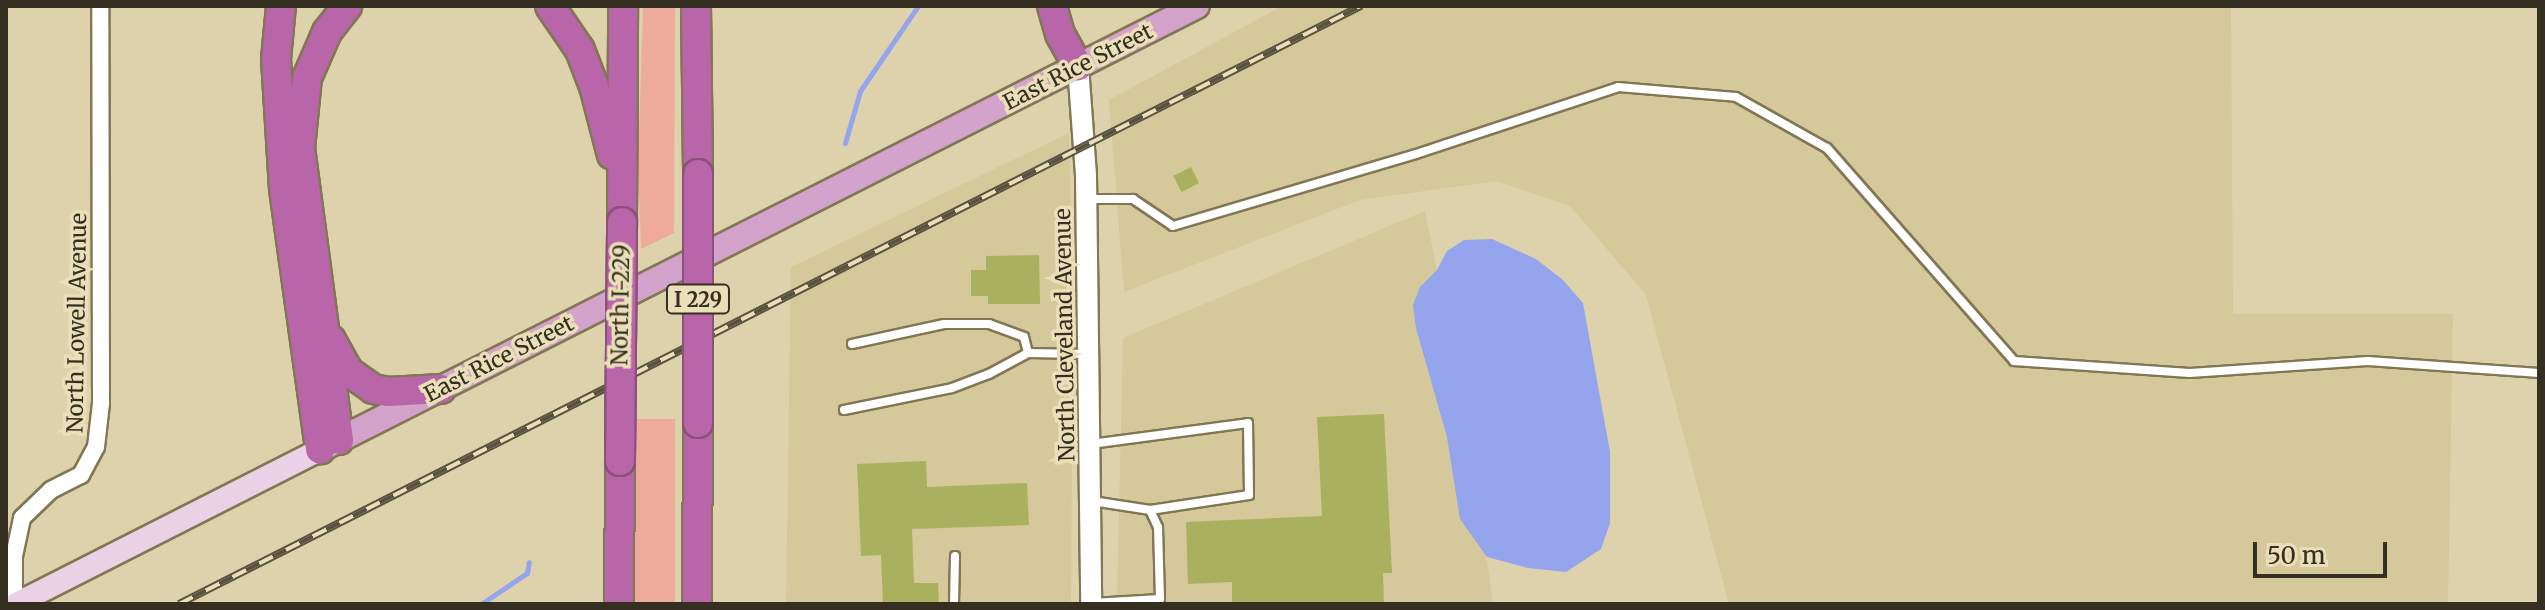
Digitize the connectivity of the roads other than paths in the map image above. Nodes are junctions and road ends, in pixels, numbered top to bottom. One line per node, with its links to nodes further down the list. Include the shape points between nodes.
1 (100, 6): 26 (street, North Lowell Avenue, via 101,403 96,447 81,475 51,490 22,518 14,556)
2 (281, 6): 21 (highway, via 276,59 284,189)
3 (347, 6): 13 (highway, via 327,32 303,102 300,148)
4 (550, 6): 12 (highway, via 580,50 594,86)
5 (623, 6): 12 (highway, North I-229)
6 (1052, 6): 10 (highway)
7 (1071, 6): 10 (highway)
8 (1197, 6): 10 (main road, East Rice Street)
9 (696, 9): 28 (highway, I 229, bridge)
10 (1078, 66): 11 (street, North Cleveland Avenue); 18 (main road, East Rice Street)
11 (1086, 199): 16 (street, North Cleveland Avenue); 17 (lane, via 1133,199 1173,226 1618,87 1736,97 1827,148 2014,361 2190,373 2368,361)
12 (622, 208): 27 (highway, North I-229, bridge)
13 (322, 317): 18 (highway, via 339,357 359,382 388,392); 21 (highway)
14 (852, 344): 15 (lane, via 944,324 989,324 1024,337)
15 (1028, 353): 16 (lane); 19 (lane, via 952,388)
16 (1089, 354): 20 (street, North Cleveland Avenue)
17 (2539, 373)
18 (441, 389): 21 (main road, East Rice Street)
19 (844, 410)
20 (1091, 444): 22 (street, North Cleveland Avenue); 23 (lane, via 1248,423 1249,495)
21 (329, 445): 26 (main road, East Rice Street)
22 (1091, 501): 23 (lane); 25 (street, North Cleveland Avenue)
23 (1150, 510): 25 (lane, via 1158,527 1160,599)
24 (955, 556): 29 (lane)
25 (1091, 603)
26 (15, 604)
27 (619, 604)
28 (697, 604)
29 (954, 604)

